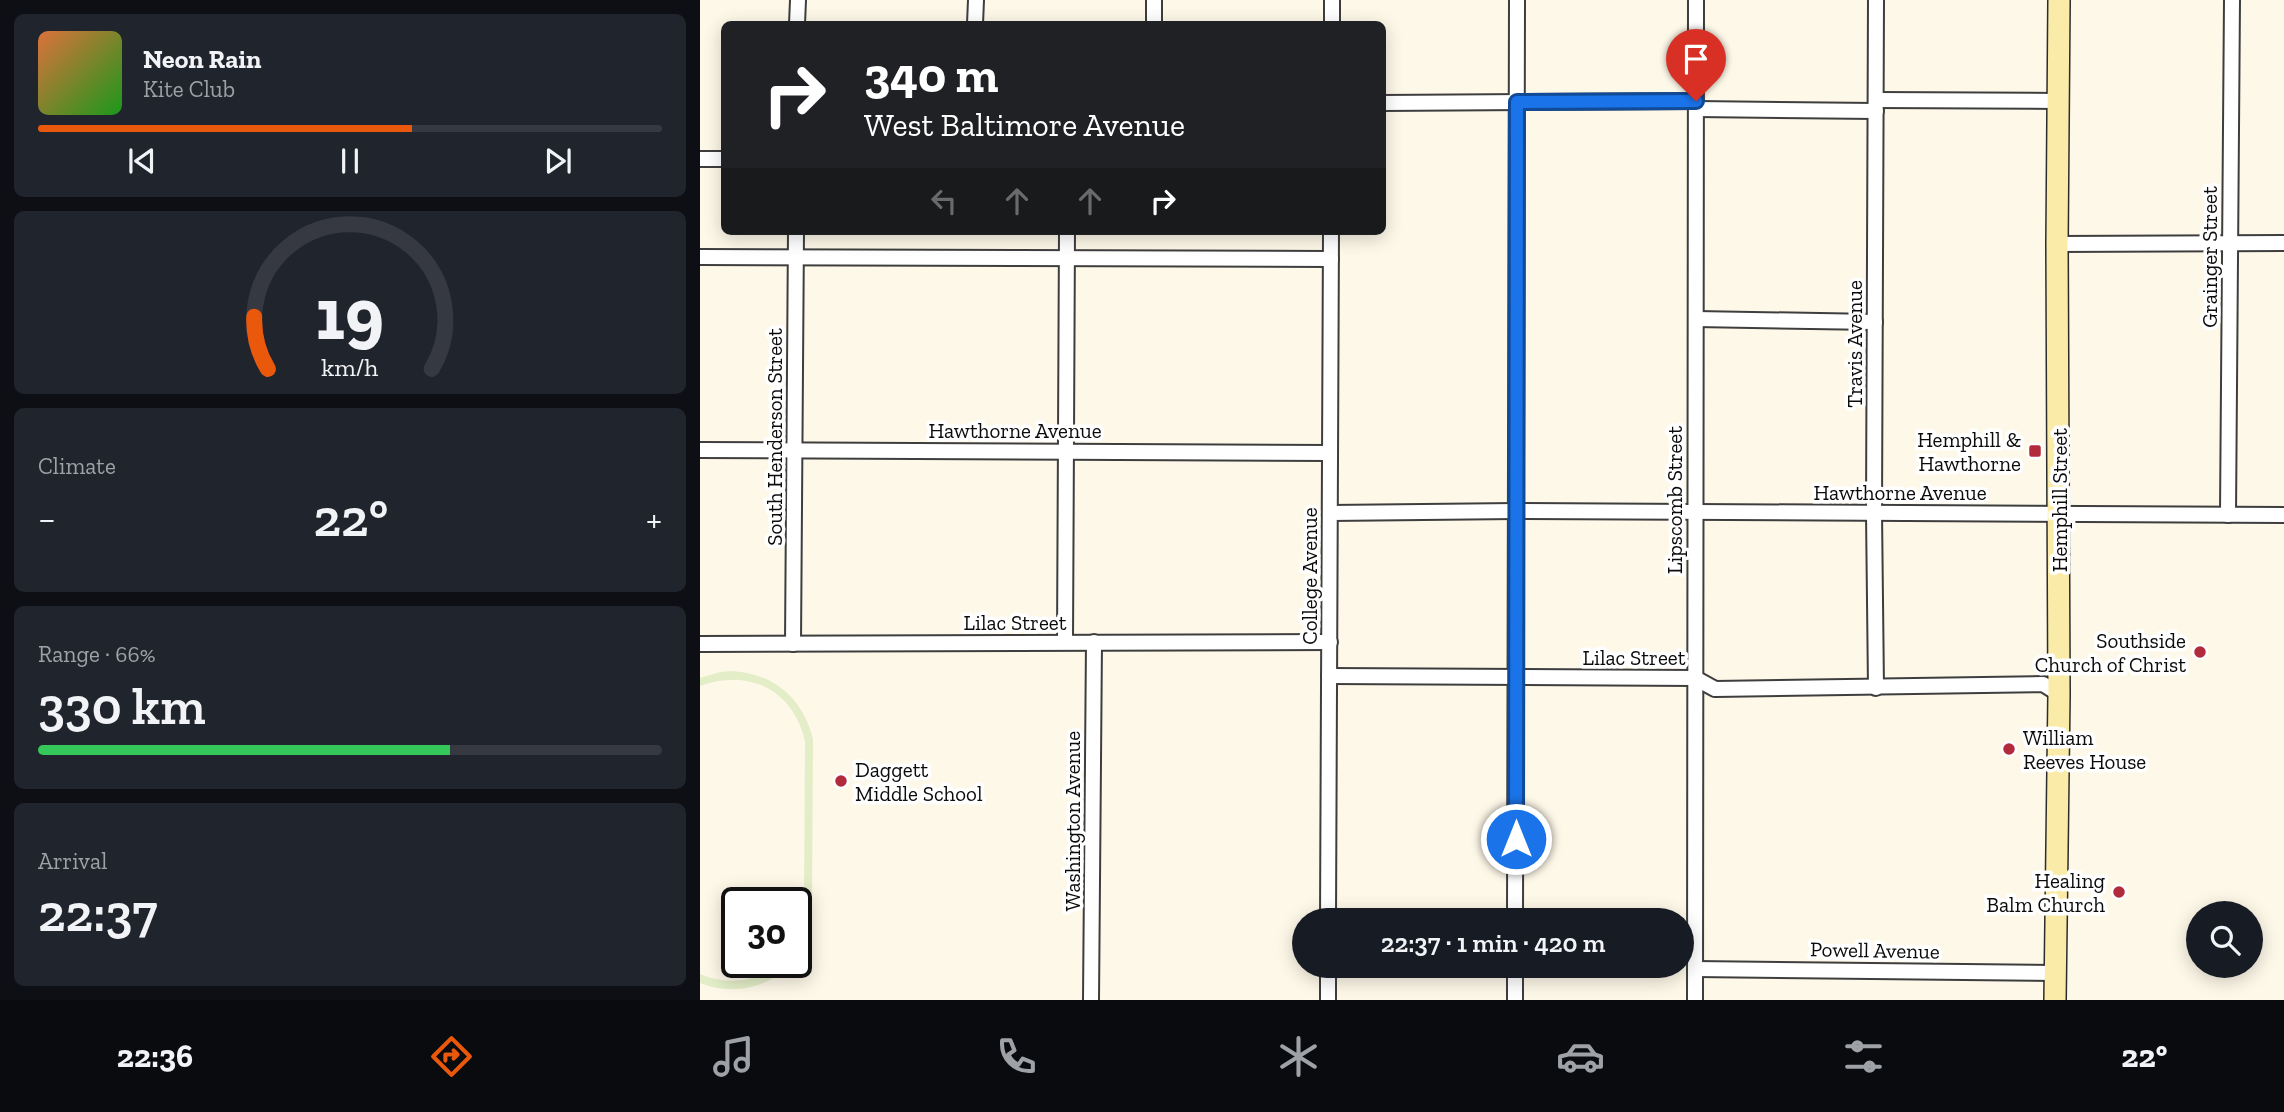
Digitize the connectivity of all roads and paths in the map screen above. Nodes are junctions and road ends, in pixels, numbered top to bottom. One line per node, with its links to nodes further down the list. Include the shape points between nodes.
1 (798, 0): 10 (street)
2 (976, 0): 11 (street)
3 (1154, 0): 12 (street)
4 (1332, 0): 13 (street)
5 (1517, 0): 15 (street)
6 (1696, 0): 17 (street, Lipscomb Street)
7 (1876, 0): 18 (street, Travis Avenue)
8 (2059, 0): 14 (main road, Hemphill Street)
9 (2232, 0): 24 (street, Grainger Street)
10 (797, 21)
11 (975, 21)
12 (1154, 21)
13 (1332, 21)
14 (2058, 101): 18 (street); 26 (main road, Hemphill Street)
15 (1517, 102): 16 (street); 17 (street); 37 (street)
16 (1386, 103)
17 (1696, 105): 18 (street); 31 (street, Lipscomb Street)
18 (1876, 106): 32 (street, Travis Avenue)
19 (700, 159): 20 (street)
20 (721, 159)
21 (796, 235): 28 (street, South Henderson Street)
22 (1066, 235): 29 (street)
23 (1331, 235): 30 (street, College Avenue)
24 (2230, 243): 25 (street); 26 (street); 42 (street, Grainger Street)
25 (2284, 243)
26 (2057, 244): 41 (main road, Hemphill Street)
27 (700, 257): 28 (street)
28 (796, 258): 29 (street); 34 (street, South Henderson Street)
29 (1066, 258): 30 (street); 35 (street)
30 (1331, 259): 36 (street, College Avenue)
31 (1696, 319): 32 (street); 38 (street, Lipscomb Street)
32 (1875, 323): 40 (street, Travis Avenue)
33 (700, 450): 34 (street, Hawthorne Avenue)
34 (794, 450): 35 (street, Hawthorne Avenue); 48 (street, South Henderson Street)
35 (1066, 452): 36 (street, Hawthorne Avenue); 44 (street)
36 (1330, 453): 39 (street, College Avenue)
37 (1516, 511): 38 (street, Hawthorne Avenue); 39 (street, Hawthorne Avenue); 50 (street)
38 (1695, 512): 40 (street, Hawthorne Avenue); 51 (street, Lipscomb Street)
39 (1330, 513): 46 (street, College Avenue)
40 (1874, 513): 41 (street, Hawthorne Avenue); 52 (street, Travis Avenue)
41 (2059, 514): 42 (street, Hawthorne Avenue); 53 (main road, Hemphill Street)
42 (2228, 515): 43 (street, Hawthorne Avenue)
43 (2284, 515)
44 (1065, 642): 45 (street, Lilac Street); 48 (street, Lilac Street)
45 (1094, 642): 46 (street, Lilac Street); 60 (street, Washington Avenue)
46 (1329, 642): 49 (street, College Avenue)
47 (700, 644): 48 (street, Lilac Street)
48 (793, 644)
49 (1329, 676): 50 (street, Lilac Street); 54 (street, College Avenue)
50 (1516, 677): 51 (street, Lilac Street); 55 (street)
51 (1695, 678): 52 (street, Lilac Street, via 1715,689); 56 (street, Lipscomb Street)
52 (1876, 688): 53 (street, Lilac Street, via 2043,684)
53 (2059, 694): 57 (main road, Hemphill Street)
54 (1328, 908)
55 (1516, 908)
56 (1695, 969): 57 (street, Powell Avenue); 63 (street, Lipscomb Street)
57 (2055, 973): 64 (main road, Hemphill Street)
58 (1328, 978): 61 (street)
59 (1516, 978): 62 (street)
60 (1091, 1000)
61 (1328, 1000)
62 (1515, 1000)
63 (1695, 1000)
64 (2055, 1000)

